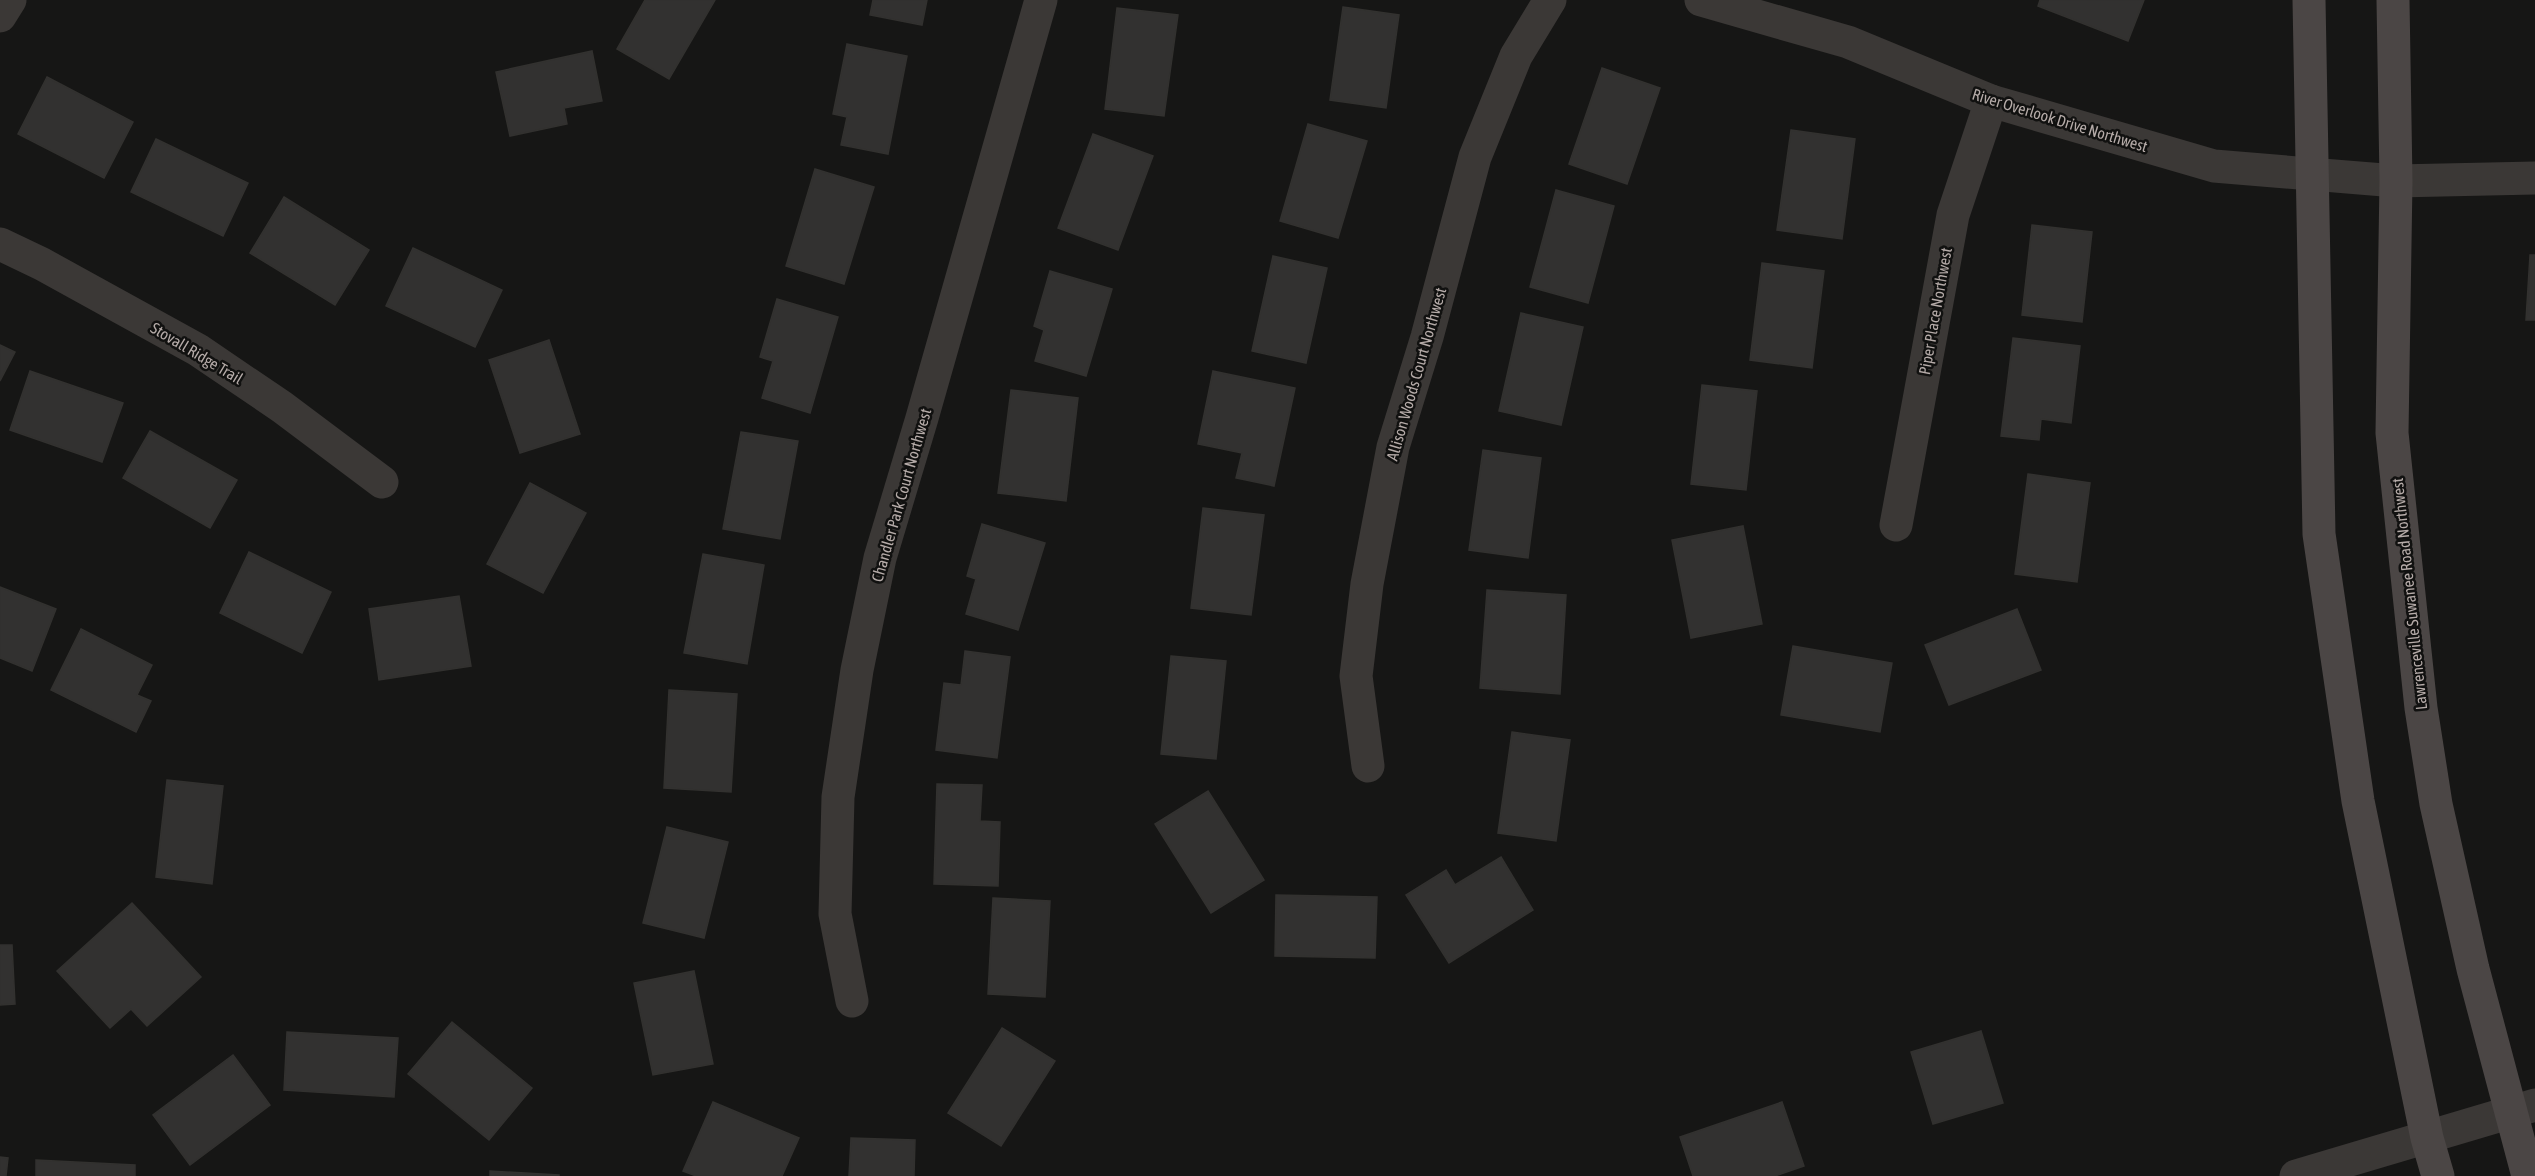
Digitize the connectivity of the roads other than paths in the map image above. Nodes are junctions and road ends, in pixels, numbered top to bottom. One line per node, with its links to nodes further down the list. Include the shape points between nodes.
1 (10, 0): 7 (street)
2 (1041, 0): 16 (street, Chandler Park Court Northwest, via 880,558 856,670 837,797 835,914)
3 (1550, 0): 15 (street, Allison Woods Court Northwest, via 1515,56 1475,157 1394,447 1367,584 1356,676)
4 (1701, 0): 8 (street, River Overlook Drive Northwest, via 1848,42)
5 (2310, 0): 9 (main road)
6 (2393, 0): 11 (main road, Lawrenceville Suwanee Road Northwest)
7 (0, 16)
8 (1991, 101): 9 (street, River Overlook Drive Northwest, via 2214,166); 14 (street, Piper Place Northwest, via 1953,215)
9 (2313, 173): 11 (street, River Overlook Drive Northwest); 18 (main road, via 2319,534 2358,801)
10 (2535, 178): 11 (street, River Overlook Drive Northwest)
11 (2396, 181): 17 (main road, Lawrenceville Suwanee Road Northwest, via 2392,433 2421,708 2436,804 2456,892)
12 (0, 244): 13 (street, Stovall Ridge Trail, via 198,350)
13 (382, 482)
14 (1896, 525)
15 (1368, 766)
16 (852, 1001)
17 (2523, 1109): 18 (street); 21 (main road, Lawrenceville Suwanee Road Northwest)
18 (2427, 1138): 19 (street); 20 (main road)
19 (2296, 1176)
20 (2438, 1176)
21 (2528, 1176)

